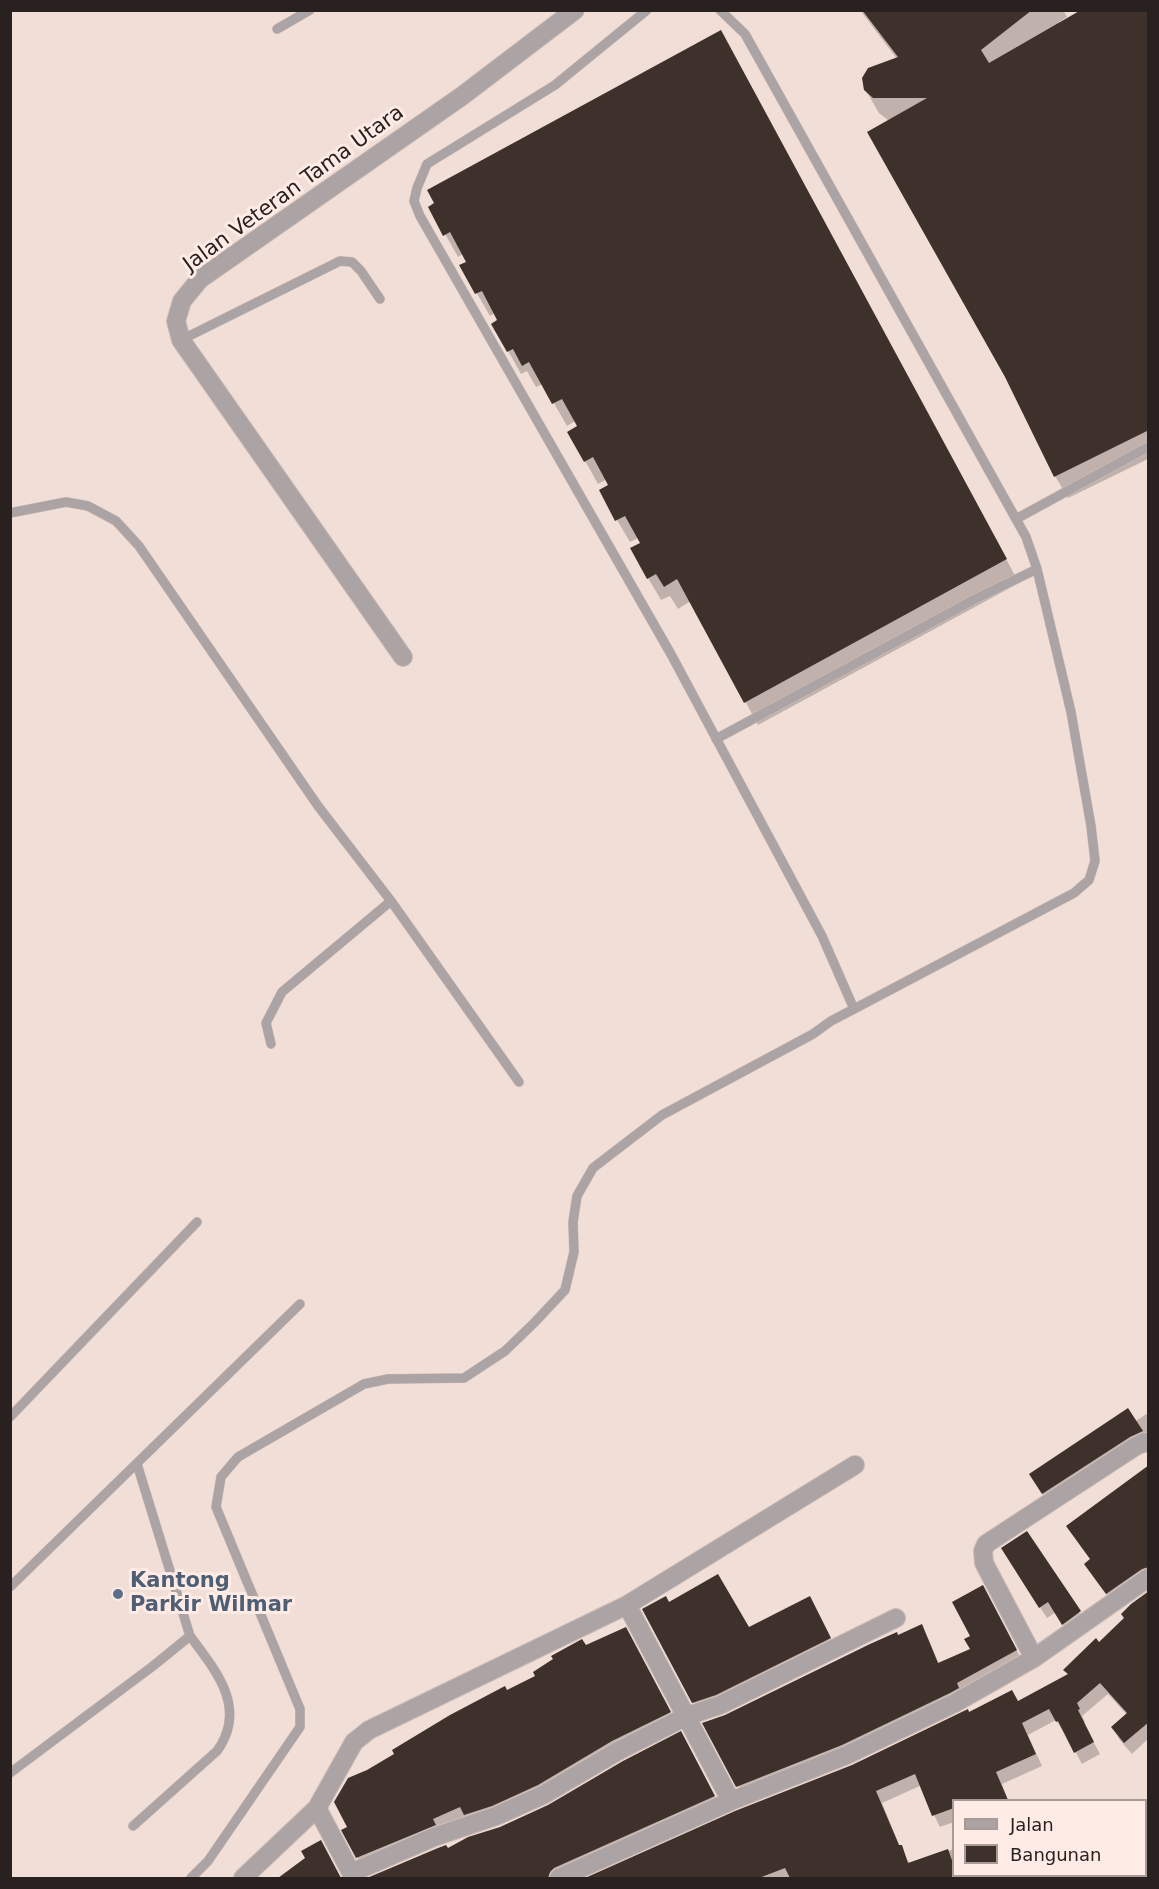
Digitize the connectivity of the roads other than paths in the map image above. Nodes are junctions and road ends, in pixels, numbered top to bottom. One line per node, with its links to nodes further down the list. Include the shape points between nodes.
1 (310, 10): 5 (lane)
2 (575, 10): 7 (street, Jalan Veteran Tama Utara, via 462,96 201,279 182,301 176,321)
3 (647, 10): 13 (lane, via 555,85 427,164 414,201)
4 (720, 10): 10 (lane, via 745,34)
5 (277, 29)
6 (380, 299): 7 (lane, via 352,262 340,261)
7 (182, 340): 12 (street, Jalan Veteran Tama Utara)
8 (1149, 447): 10 (lane)
9 (10, 513): 14 (lane, via 66,502 88,506 116,520 139,546 318,806)
10 (1016, 519): 11 (lane)
11 (1036, 569): 13 (lane); 15 (lane, via 1071,711 1091,826 1095,861 1089,880 1074,893)
12 (403, 657)
13 (716, 739): 15 (lane, via 822,936)
14 (391, 901): 16 (lane, via 282,992 266,1023); 17 (lane)
15 (854, 1009): 36 (lane, via 662,1115 593,1168 577,1196 574,1252 565,1290 505,1351 464,1378 388,1379 364,1384 238,1457 221,1476 216,1507 288,1676 300,1709 300,1727 208,1861)
16 (271, 1044)
17 (519, 1082)
18 (196, 1222): 20 (lane)
19 (300, 1304): 22 (lane)
20 (10, 1416)
21 (1149, 1443): 29 (street, via 1136,1446 986,1544 984,1563)
22 (137, 1464): 25 (lane); 28 (lane)
23 (855, 1465): 26 (street)
24 (1149, 1578): 29 (street)
25 (10, 1587)
26 (627, 1605): 30 (street); 33 (street, via 360,1736)
27 (896, 1618): 30 (street, via 720,1705)
28 (189, 1636): 31 (lane); 34 (lane, via 225,1689 230,1713 226,1738 217,1751)
29 (1034, 1659): 32 (street, via 956,1703 847,1755)
30 (687, 1716): 32 (street); 35 (street, via 543,1795 434,1837)
31 (10, 1773)
32 (731, 1801): 38 (street)
33 (317, 1808): 35 (street); 37 (street)
34 (133, 1826)
35 (353, 1875)
36 (191, 1878)
37 (243, 1878)
38 (559, 1878)

